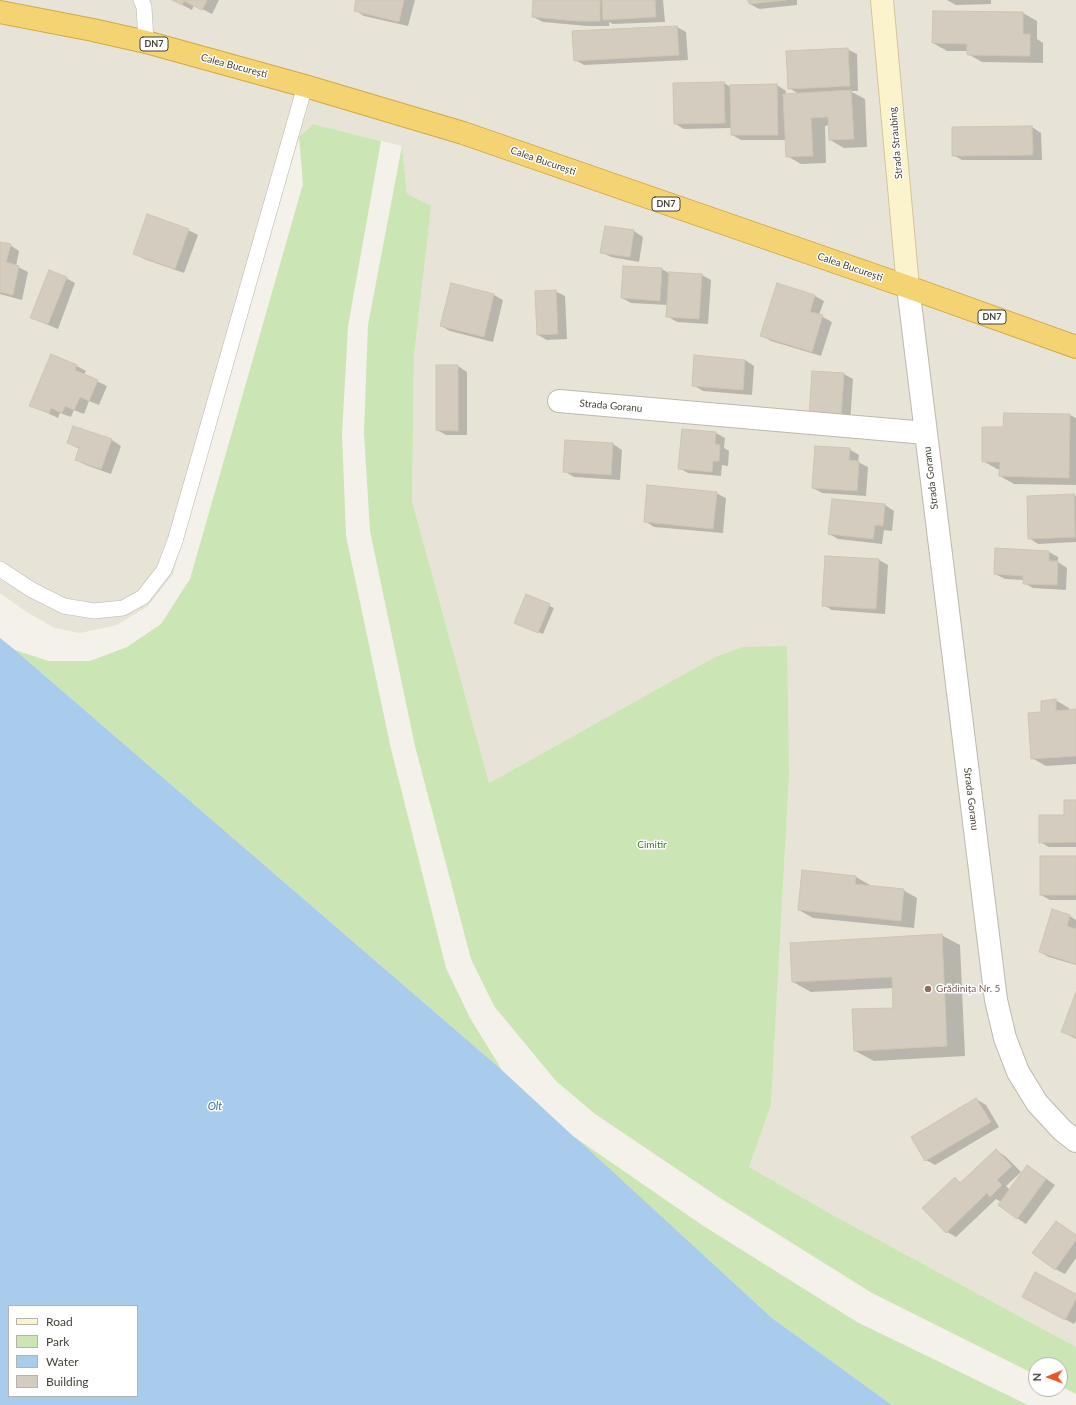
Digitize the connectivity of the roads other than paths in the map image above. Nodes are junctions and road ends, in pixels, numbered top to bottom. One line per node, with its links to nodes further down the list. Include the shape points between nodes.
1 (141, 0): 4 (lane, via 144,8)
2 (882, 0): 6 (main road, Strada Straubing)
3 (0, 12): 4 (highway, Calea București / DN7)
4 (146, 42): 5 (highway, Calea București / DN7)
5 (305, 86): 6 (highway, Calea București / DN7, via 463,133); 10 (lane, via 175,541 164,570 143,597 123,608 94,611 64,606 32,590)
6 (908, 287): 7 (highway, Calea București / DN7); 9 (street, Strada Goranu)
7 (1076, 347)
8 (559, 401): 9 (street, Strada Goranu)
9 (926, 433): 11 (street, Strada Goranu, via 996,1000 1005,1038 1018,1072 1037,1103)
10 (0, 569)
11 (1076, 1141)

